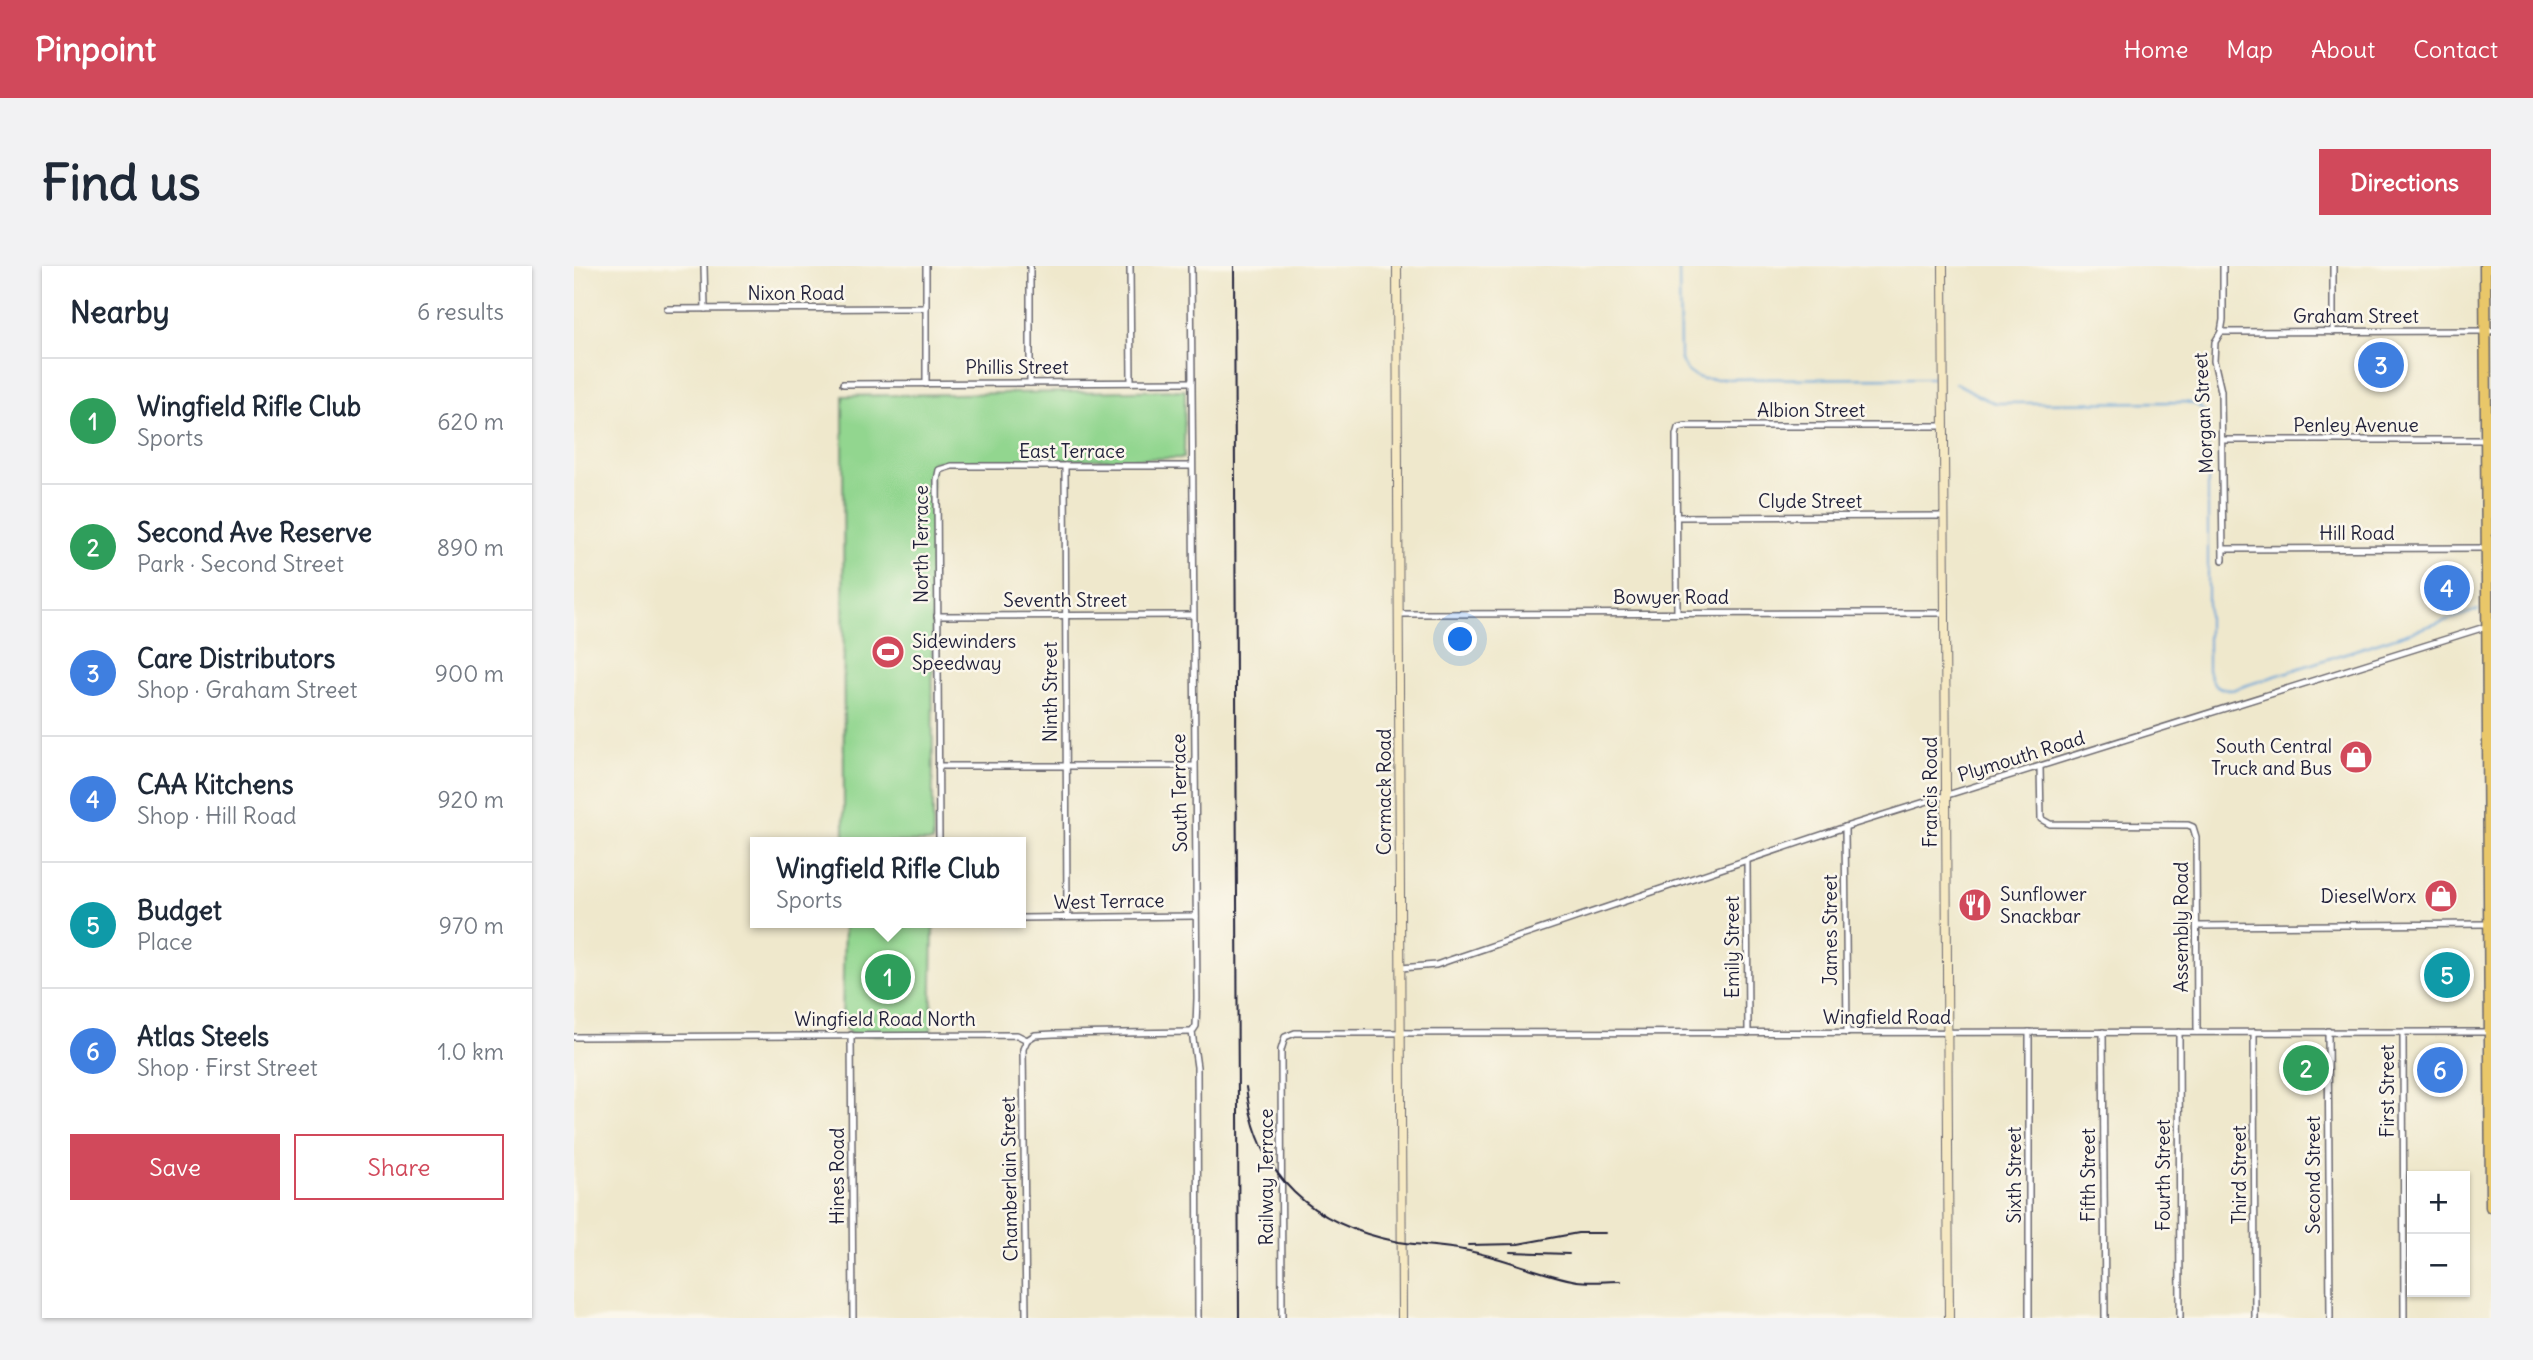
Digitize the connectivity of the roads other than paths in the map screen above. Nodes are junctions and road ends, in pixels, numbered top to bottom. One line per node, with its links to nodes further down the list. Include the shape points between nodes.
1 (704, 266): 13 (street)
2 (926, 266): 11 (street)
3 (1030, 266): 18 (street)
4 (1130, 266): 19 (street)
5 (1191, 266): 17 (street, South Terrace)
6 (1396, 266): 35 (street, Cormack Road)
7 (1943, 266): 22 (street, Francis Road)
8 (2224, 266): 15 (street, Morgan Street)
9 (2333, 266): 16 (street)
10 (2485, 266): 14 (highway)
11 (926, 308): 13 (street, Nixon Road); 21 (street)
12 (667, 309): 13 (street, Nixon Road)
13 (705, 309)
14 (2488, 331): 16 (street, Graham Street); 24 (highway)
15 (2221, 332): 16 (street, Graham Street); 23 (street, Morgan Street, via 2214,361 2221,391)
16 (2333, 332)
17 (1192, 382): 19 (street, Phillis Street); 27 (street, South Terrace)
18 (1030, 383): 19 (street, Phillis Street); 21 (street, Phillis Street)
19 (1131, 383)
20 (843, 384): 21 (street, Phillis Street)
21 (926, 384)
22 (1944, 426): 28 (street, Francis Road); 29 (street, Albion Street, via 1678,428)
23 (2222, 440): 24 (street, Penley Avenue); 31 (street, Morgan Street)
24 (2488, 440): 30 (highway)
25 (952, 466): 26 (street, East Terrace); 37 (street, North Terrace, via 943,467 937,475)
26 (1065, 466): 27 (street, East Terrace); 38 (street, Ninth Street)
27 (1192, 466): 36 (street, South Terrace)
28 (1944, 516): 29 (street, Clyde Street); 34 (street, Francis Road)
29 (1676, 517): 33 (street)
30 (2489, 548): 31 (street, Hill Road); 39 (highway)
31 (2223, 549): 32 (street, Morgan Street)
32 (2223, 560)
33 (1677, 613): 34 (street, Bowyer Road); 35 (street, Bowyer Road)
34 (1944, 613): 46 (street, Francis Road)
35 (1398, 614): 56 (street, Cormack Road)
36 (1193, 615): 38 (street, Seventh Street); 44 (street, South Terrace)
37 (937, 616): 38 (street, Seventh Street); 42 (street, North Terrace)
38 (1066, 616): 43 (street, Ninth Street)
39 (2489, 626): 40 (highway); 45 (street, Plymouth Road)
40 (2489, 650): 41 (highway)
41 (2490, 730): 50 (highway)
42 (938, 766): 43 (street); 48 (street, North Terrace)
43 (1066, 766): 44 (street); 53 (street, Ninth Street)
44 (1194, 766): 51 (street, South Terrace)
45 (2040, 767): 46 (street, Plymouth Road); 55 (street, Assembly Road, via 2040,819 2050,824 2193,827)
46 (1945, 796): 47 (street, Plymouth Road); 59 (street, Francis Road)
47 (1845, 827): 49 (street, Plymouth Road); 69 (street, James Street)
48 (939, 837)
49 (1747, 860): 56 (street, Plymouth Road, via 1436,965); 68 (street, Emily Street)
50 (2490, 895): 54 (highway)
51 (1196, 916): 53 (street, West Terrace); 58 (street, South Terrace, via 1197,1017)
52 (1026, 918): 53 (street, West Terrace)
53 (1067, 918)
54 (2489, 924): 55 (street); 66 (highway)
55 (2197, 926): 63 (street, Assembly Road)
56 (1401, 968): 67 (street, Cormack Road)
57 (2328, 1031): 64 (street, Wingfield Road); 65 (street, Wingfield Road); 86 (street, Second Street)
58 (1192, 1032): 73 (street, Wingfield Road North, via 1054,1034); 78 (street, South Terrace, via 1198,1067)
59 (1947, 1032): 60 (street, Wingfield Road); 69 (street, Wingfield Road); 81 (street, Francis Road)
60 (2029, 1032): 61 (street, Wingfield Road); 82 (street, Sixth Street)
61 (2103, 1032): 62 (street, Wingfield Road); 83 (street, Fifth Street)
62 (2179, 1032): 63 (street, Wingfield Road); 84 (street, Fourth Street)
63 (2197, 1032): 64 (street, Wingfield Road)
64 (2254, 1032): 85 (street, Third Street)
65 (2403, 1032): 66 (street, Wingfield Road); 87 (street, First Street)
66 (2491, 1032): 74 (highway)
67 (1401, 1033): 68 (street, Wingfield Road); 72 (street, Wingfield Road, via 1295,1033); 80 (street, Cormack Road)
68 (1748, 1033): 69 (street, Wingfield Road)
69 (1847, 1033)
70 (851, 1035): 71 (street, Wingfield Road North); 73 (street, Wingfield Road North, via 1017,1035); 76 (street, Hines Road)
71 (574, 1037)
72 (1285, 1037): 79 (street, Railway Terrace, via 1281,1050)
73 (1027, 1040): 77 (street, Chamberlain Street, via 1023,1049)
74 (2491, 1154): 75 (highway)
75 (2491, 1207)
76 (853, 1318)
77 (1026, 1318)
78 (1198, 1318)
79 (1282, 1318)
80 (1402, 1318)
81 (1949, 1318)
82 (2029, 1318)
83 (2105, 1318)
84 (2180, 1318)
85 (2255, 1318)
86 (2330, 1318)
87 (2404, 1318)

